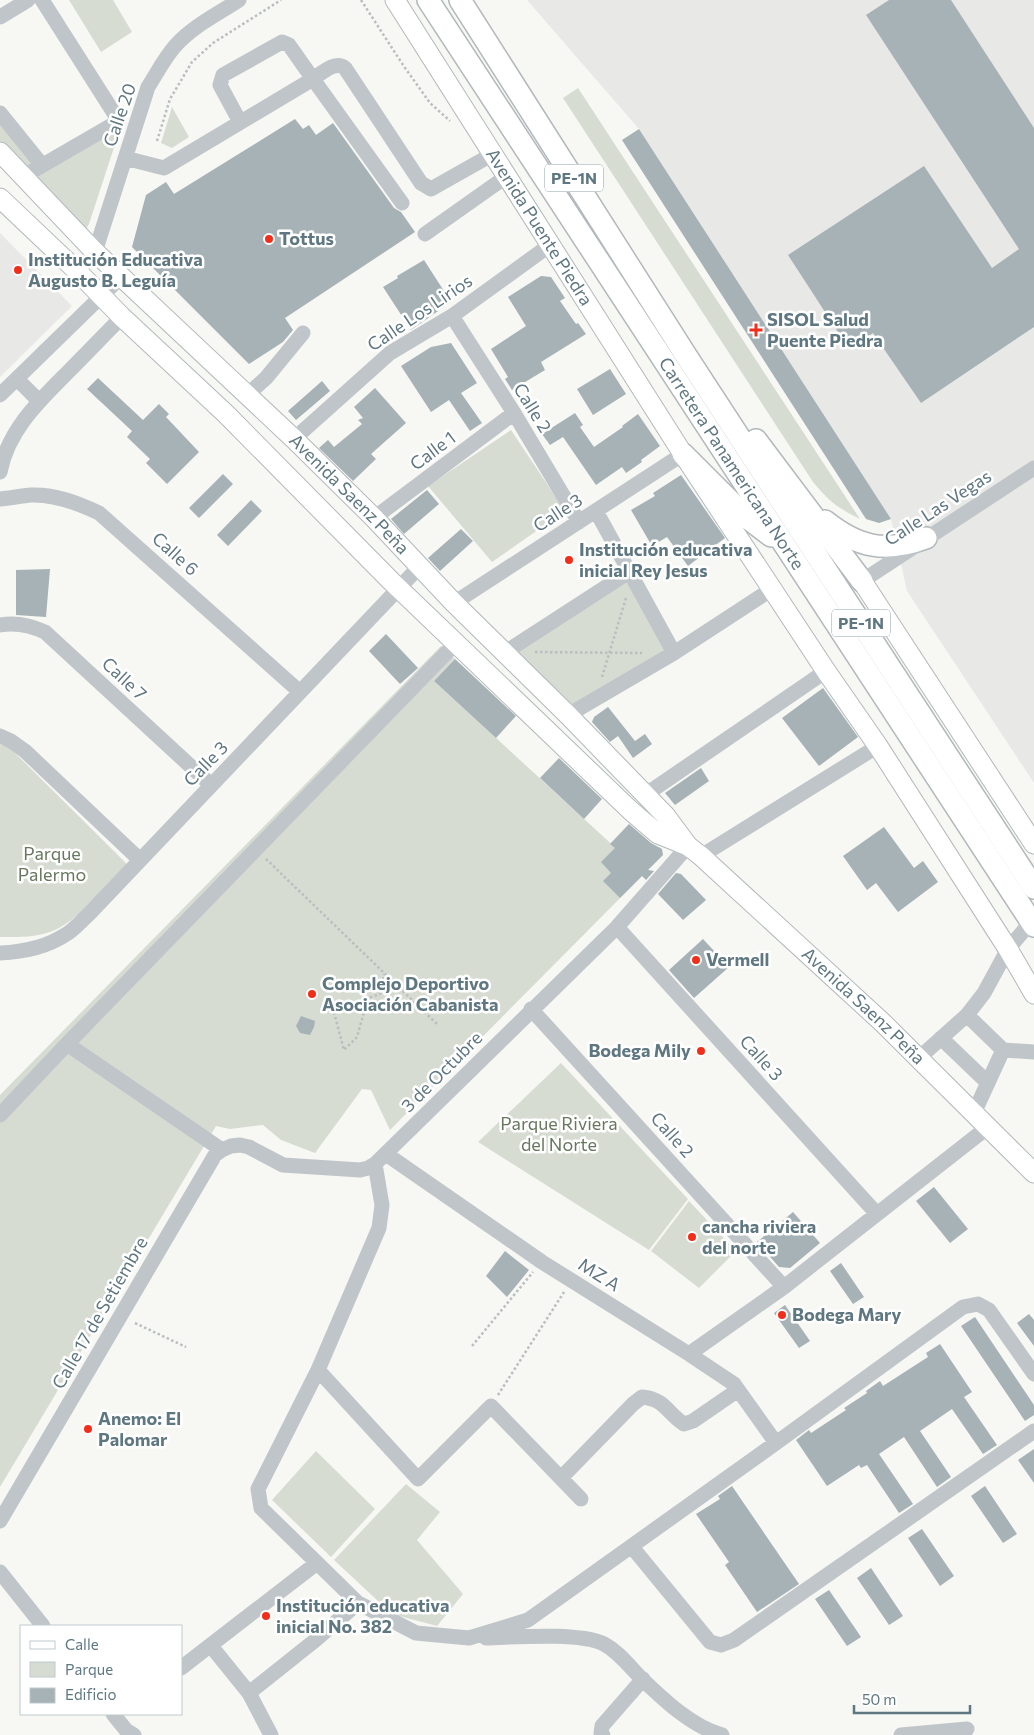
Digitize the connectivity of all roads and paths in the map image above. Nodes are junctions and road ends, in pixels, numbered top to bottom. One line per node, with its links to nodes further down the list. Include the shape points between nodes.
1 (28, 0): 9 (street)
2 (42, 0): 18 (street, via 119,121)
3 (239, 0): 17 (street, Calle 20, via 192,30 176,45 148,88)
4 (281, 0): 14 (path, via 213,43 192,62 170,98)
5 (362, 0): 12 (path, via 402,65 430,103)
6 (395, 0): 16 (main road, Avenida Puente Piedra)
7 (428, 0): 49 (highway, Carretera Panamericana Norte / PE-1N)
8 (460, 0): 32 (highway, Carretera Panamericana Norte / PE-1N)
9 (0, 17)
10 (313, 78): 13 (street); 13 (street, via 289,45 282,42 222,75 220,85); 16 (street, via 336,65 345,68 425,187 431,189); 22 (street)
11 (0, 113): 18 (street)
12 (451, 121)
13 (240, 122): 17 (street, via 164,168)
14 (157, 141)
15 (0, 152): 19 (main road, Avenida Saenz Peña)
16 (493, 154): 20 (main road, Avenida Puente Piedra)
17 (125, 158): 25 (street, Calle 20)
18 (42, 165): 19 (street)
19 (24, 176): 25 (main road, Avenida Saenz Peña)
20 (507, 176): 23 (street); 24 (main road, Avenida Puente Piedra)
21 (0, 198): 26 (main road, Avenida Saenz Peña)
22 (402, 203)
23 (425, 234)
24 (550, 245): 29 (street, Calle Los Lirios); 40 (main road, Avenida Puente Piedra)
25 (95, 252): 26 (street, Calle 20); 27 (main road, Avenida Saenz Peña)
26 (77, 271): 28 (main road, Avenida Saenz Peña)
27 (121, 277): 28 (street); 34 (main road, Avenida Saenz Peña)
28 (102, 296): 30 (main road, Avenida Saenz Peña); 33 (street)
29 (452, 316): 38 (street, Calle 2); 39 (street, Calle Los Lirios, via 390,353)
30 (122, 317): 36 (street); 37 (main road, Avenida Saenz Peña)
31 (303, 333): 34 (street, via 266,378)
32 (687, 357): 44 (highway); 74 (highway, Carretera Panamericana Norte / PE-1N)
33 (16, 379): 35 (street); 36 (street)
34 (247, 395): 37 (main road); 39 (main road, Avenida Saenz Peña)
35 (0, 396)
36 (39, 401): 42 (street, via 9,443)
37 (226, 414): 53 (main road, Avenida Saenz Peña)
38 (514, 414): 46 (street, Calle 1); 47 (street, Calle 2)
39 (294, 439): 46 (main road, Avenida Saenz Peña)
40 (683, 454): 45 (street, Calle 3); 49 (highway, via 746,517); 54 (main road, Avenida Puente Piedra)
41 (1034, 468): 48 (street, Calle Las Vegas)
42 (0, 472)
43 (0, 499): 63 (street, Calle 6, via 33,495 57,498 99,512)
44 (808, 506): 48 (highway, via 830,526 864,543 899,546); 52 (highway)
45 (596, 511): 47 (street, Calle 3); 51 (street)
46 (374, 518): 50 (main road, Avenida Saenz Peña)
47 (579, 522): 55 (street, Calle 3)
48 (926, 538): 52 (street, Calle Las Vegas)
49 (785, 547): 75 (highway, Carretera Panamericana Norte / PE-1N)
50 (419, 567): 53 (street, Calle 3); 55 (main road, Avenida Saenz Peña)
51 (630, 575): 58 (path); 60 (street); 61 (street)
52 (862, 580): 70 (main road)
53 (399, 588): 57 (main road, Avenida Saenz Peña); 63 (street, Calle 3)
54 (772, 589): 60 (street); 62 (main road, Avenida Puente Piedra)
55 (454, 603): 61 (main road, Avenida Saenz Peña)
56 (0, 625): 68 (street, Calle 7, via 19,624 45,632)
57 (456, 643): 71 (street); 72 (main road, Avenida Saenz Peña, via 630,810 658,834)
58 (609, 652): 59 (path); 61 (path, via 525,651); 64 (path)
59 (646, 653)
60 (674, 653): 64 (street)
61 (508, 656): 65 (main road, Avenida Saenz Peña)
62 (826, 671): 67 (main road, Avenida Puente Piedra); 69 (street)
63 (300, 692): 68 (street, Calle 3)
64 (595, 700): 65 (street)
65 (568, 715): 69 (main road, Avenida Saenz Peña)
66 (0, 736): 73 (street, via 25,752)
67 (878, 746): 72 (street, 3 de Octubre); 77 (main road, Avenida Puente Piedra)
68 (211, 785): 73 (street, Calle 3)
69 (646, 795): 72 (main road, Avenida Saenz Peña)
70 (1034, 844)
71 (256, 849): 79 (path); 86 (street)
72 (694, 851): 76 (street, 3 de Octubre); 89 (main road, Avenida Saenz Peña)
73 (140, 860): 78 (street, Calle 3, via 66,935 40,947)
74 (1034, 888)
75 (1033, 924): 77 (street)
76 (617, 926): 82 (street, 3 de Octubre); 97 (street, Calle 3)
77 (1008, 949): 80 (main road, Avenida Puente Piedra); 83 (street, via 984,993)
78 (0, 952)
79 (384, 973): 81 (path, via 380,994 368,998 357,1037 344,1050 333,1009); 84 (path)
80 (1034, 994)
81 (322, 1005)
82 (532, 1009): 95 (street, 3 de Octubre); 100 (street, Calle 2)
83 (967, 1015): 85 (street); 87 (street)
84 (438, 1025)
85 (941, 1038): 89 (street); 90 (street)
86 (67, 1044): 92 (street); 94 (street)
87 (1003, 1050): 88 (street); 90 (street)
88 (1034, 1052)
89 (919, 1058): 91 (main road, Avenida Saenz Peña)
90 (988, 1083): 91 (street)
91 (974, 1113): 93 (main road, Avenida Saenz Peña)
92 (0, 1115)
93 (988, 1127): 96 (main road, Avenida Saenz Peña); 97 (street)
94 (222, 1150): 95 (street, via 240,1145 284,1165 360,1170); 101 (street, Calle 17 de Setiembre, via 210,1163)
95 (381, 1159): 98 (street, MZ A); 105 (street, via 379,1228)
96 (1034, 1173)
97 (877, 1214): 100 (street)
98 (542, 1262): 99 (street, MZ A); 102 (path)
99 (571, 1280): 104 (street, MZ A); 108 (path)
100 (784, 1287): 104 (street)
101 (120, 1316): 103 (path); 113 (street, Calle 17 de Setiembre)
102 (472, 1346)
103 (186, 1347)
104 (690, 1354): 107 (street, MZ A)
105 (318, 1370): 108 (street, via 418,1479); 115 (street, via 258,1489 261,1508)
106 (1034, 1374): 110 (street, via 989,1310 978,1304 963,1307)
107 (738, 1390): 110 (street, MZ A); 111 (street, via 684,1424 654,1398 642,1397)
108 (491, 1406): 111 (street)
109 (1034, 1431): 114 (street, via 721,1646 710,1642)
110 (776, 1443): 114 (street)
111 (561, 1478): 112 (street)
112 (581, 1499)
113 (0, 1521)
114 (632, 1547): 119 (street, via 528,1620)
115 (317, 1563): 117 (street); 120 (street)
116 (0, 1572): 118 (street)
117 (358, 1603): 119 (street, via 416,1633); 123 (street)
118 (42, 1625)
119 (469, 1638): 122 (street, via 588,1638 617,1652)
120 (211, 1646): 121 (street); 123 (street)
121 (182, 1667)
122 (643, 1679): 128 (street, via 602,1726); 129 (street, via 685,1717)
123 (249, 1693): 127 (street)
124 (116, 1715): 126 (street, via 126,1730)
125 (967, 1729): 130 (street)
126 (134, 1735)
127 (271, 1735)
128 (603, 1735)
129 (722, 1735)
130 (902, 1735)

